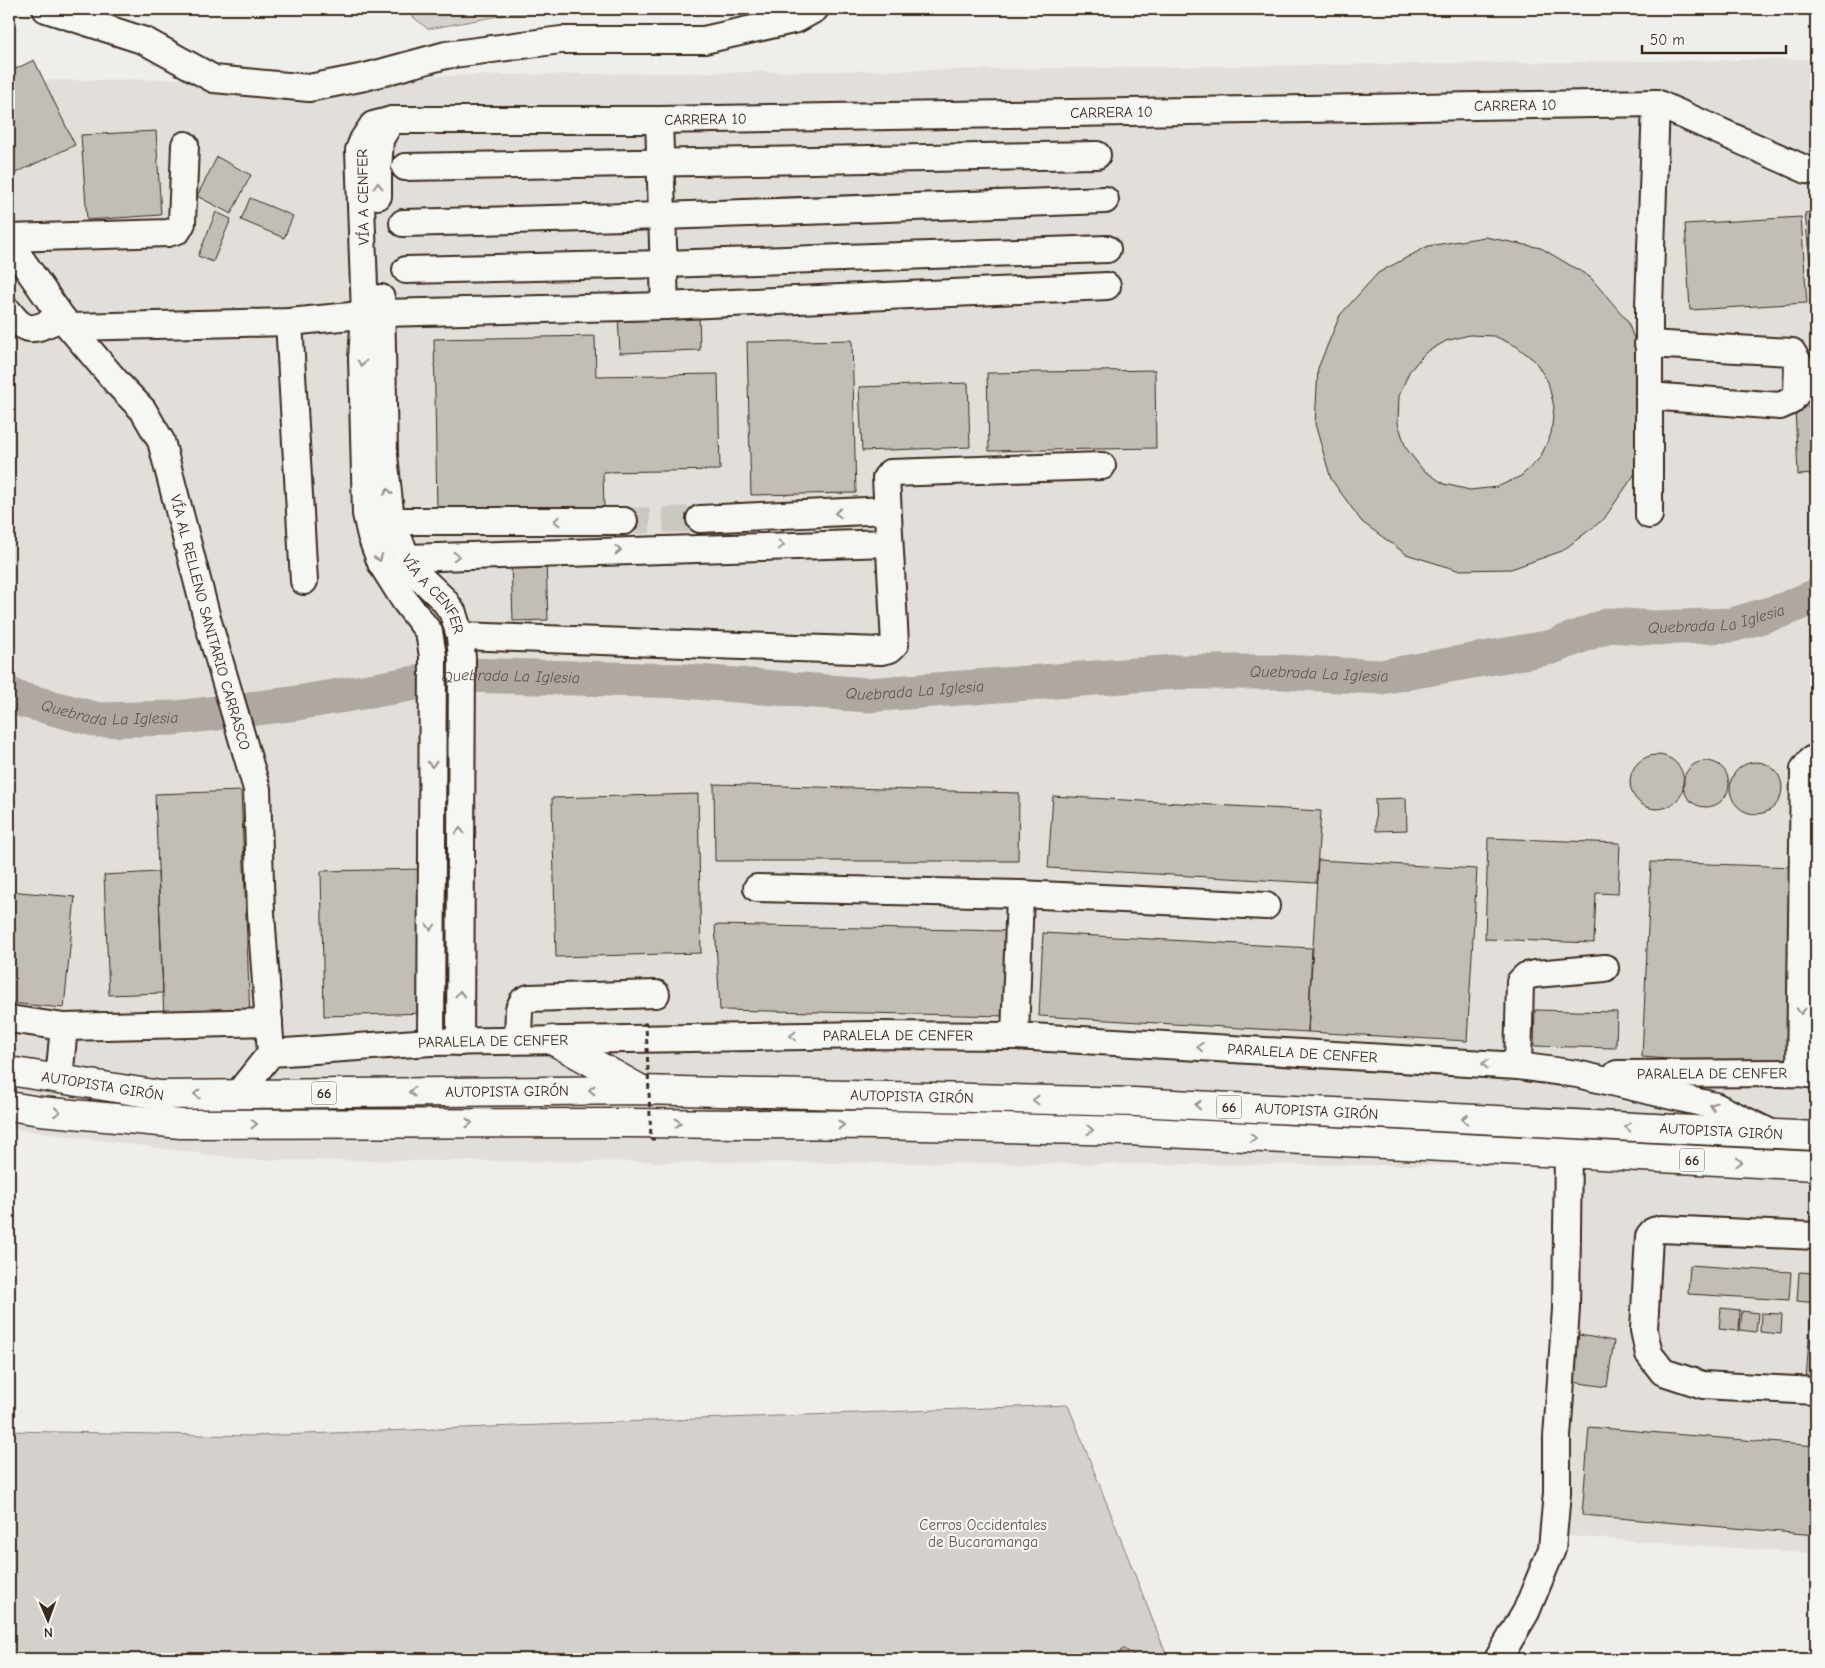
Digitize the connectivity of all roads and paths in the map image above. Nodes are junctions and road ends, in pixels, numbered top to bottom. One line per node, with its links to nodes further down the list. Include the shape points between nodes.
1 (46, 9): 2 (street, via 145,42 214,79 309,88 446,55 561,40 704,40 797,19)
2 (815, 9)
3 (1656, 103): 5 (street, CARRERA 10); 10 (street, CARRERA 10); 25 (street)
4 (392, 120): 5 (street, CARRERA 10); 22 (street, VÍA A CENFER, via 373,125 359,150)
5 (659, 120): 8 (street)
6 (185, 145): 14 (street, via 182,223 178,230 168,233)
7 (1097, 156): 8 (street)
8 (661, 163): 9 (street); 12 (street)
9 (405, 167)
10 (1816, 171)
11 (1105, 200): 12 (street)
12 (663, 216): 13 (street); 17 (street)
13 (403, 224)
14 (9, 238)
15 (9, 242): 24 (street, VÍA AL RELLENO SANITARIO CARRASCO)
16 (1107, 249): 17 (street)
17 (664, 264): 18 (street); 20 (street)
18 (406, 270)
19 (1107, 286): 20 (street)
20 (665, 306): 22 (street)
21 (9, 312): 24 (street, via 18,324 26,328)
22 (373, 313): 23 (street); 31 (street, VÍA A CENFER, one-way to 22); 50 (street, VÍA A CENFER, one-way to 50, via 362,358 368,521 381,563 429,632 433,656)
23 (289, 322): 24 (street); 35 (street)
24 (66, 323): 44 (street, VÍA AL RELLENO SANITARIO CARRASCO, via 143,410 161,441 208,622 257,789)
25 (1648, 344): 26 (street); 26 (street, via 1792,352 1798,362 1797,393 1791,401 1780,406)
26 (1650, 396): 29 (street)
27 (1102, 466): 28 (street, via 896,472 886,478)
28 (887, 510): 30 (street, one-way to 30); 33 (street)
29 (1648, 515)
30 (700, 519)
31 (391, 521): 32 (street, one-way to 31); 34 (street, VÍA A CENFER)
32 (624, 521)
33 (889, 542): 34 (street, one-way to 33); 36 (street, via 895,644 881,651)
34 (407, 558): 36 (street, VÍA A CENFER, via 453,613)
35 (304, 581)
36 (461, 648): 51 (street, VÍA A CENFER, one-way to 36)
37 (1816, 758): 56 (street, one-way to 56, via 1804,769)
38 (757, 888): 39 (street)
39 (1020, 894): 40 (street); 47 (street)
40 (1266, 906)
41 (1605, 968): 53 (street, via 1535,974 1520,982)
42 (656, 994): 48 (street, via 529,998 523,1000 519,1009)
43 (9, 1019): 46 (street)
44 (269, 1022): 46 (street); 52 (street, VÍA AL RELLENO SANITARIO CARRASCO)
45 (643, 1024): 63 (path, bridge, via 646,1024 651,1140)
46 (64, 1027): 57 (street)
47 (1016, 1036): 49 (street, PARALELA DE CENFER, one-way to 49); 53 (street, PARALELA DE CENFER, one-way to 47)
48 (518, 1040): 49 (street, PARALELA DE CENFER); 51 (street, PARALELA DE CENFER)
49 (552, 1040): 58 (highway)
50 (431, 1042): 51 (street, PARALELA DE CENFER); 52 (street, PARALELA DE CENFER)
51 (460, 1042)
52 (271, 1053): 59 (street)
53 (1518, 1066): 55 (street, PARALELA DE CENFER)
54 (9, 1071): 57 (highway, AUTOPISTA GIRÓN / 66)
55 (1577, 1074): 56 (street, PARALELA DE CENFER); 61 (street, PARALELA DE CENFER, one-way to 55, via 1715,1106)
56 (1808, 1074)
57 (59, 1079): 59 (highway, AUTOPISTA GIRÓN / 66, one-way to 57, via 160,1095)
58 (641, 1090): 59 (highway, AUTOPISTA GIRÓN / 66, one-way to 59); 61 (highway, AUTOPISTA GIRÓN / 66, one-way to 58, via 1134,1102)
59 (238, 1094)
60 (9, 1106): 64 (highway, AUTOPISTA GIRÓN / 66, one-way to 64, via 181,1124 878,1125 1128,1132)
61 (1773, 1134): 62 (highway, AUTOPISTA GIRÓN / 66)
62 (1816, 1136)
63 (655, 1139)
64 (1568, 1154): 65 (highway, AUTOPISTA GIRÓN / 66, one-way to 65); 68 (street, via 1566,1309 1552,1549 1526,1612)
65 (1816, 1166)
66 (1816, 1236): 67 (street, via 1653,1231 1649,1236 1644,1330 1649,1354 1663,1372 1703,1385)
67 (1816, 1391)
68 (1498, 1659)

